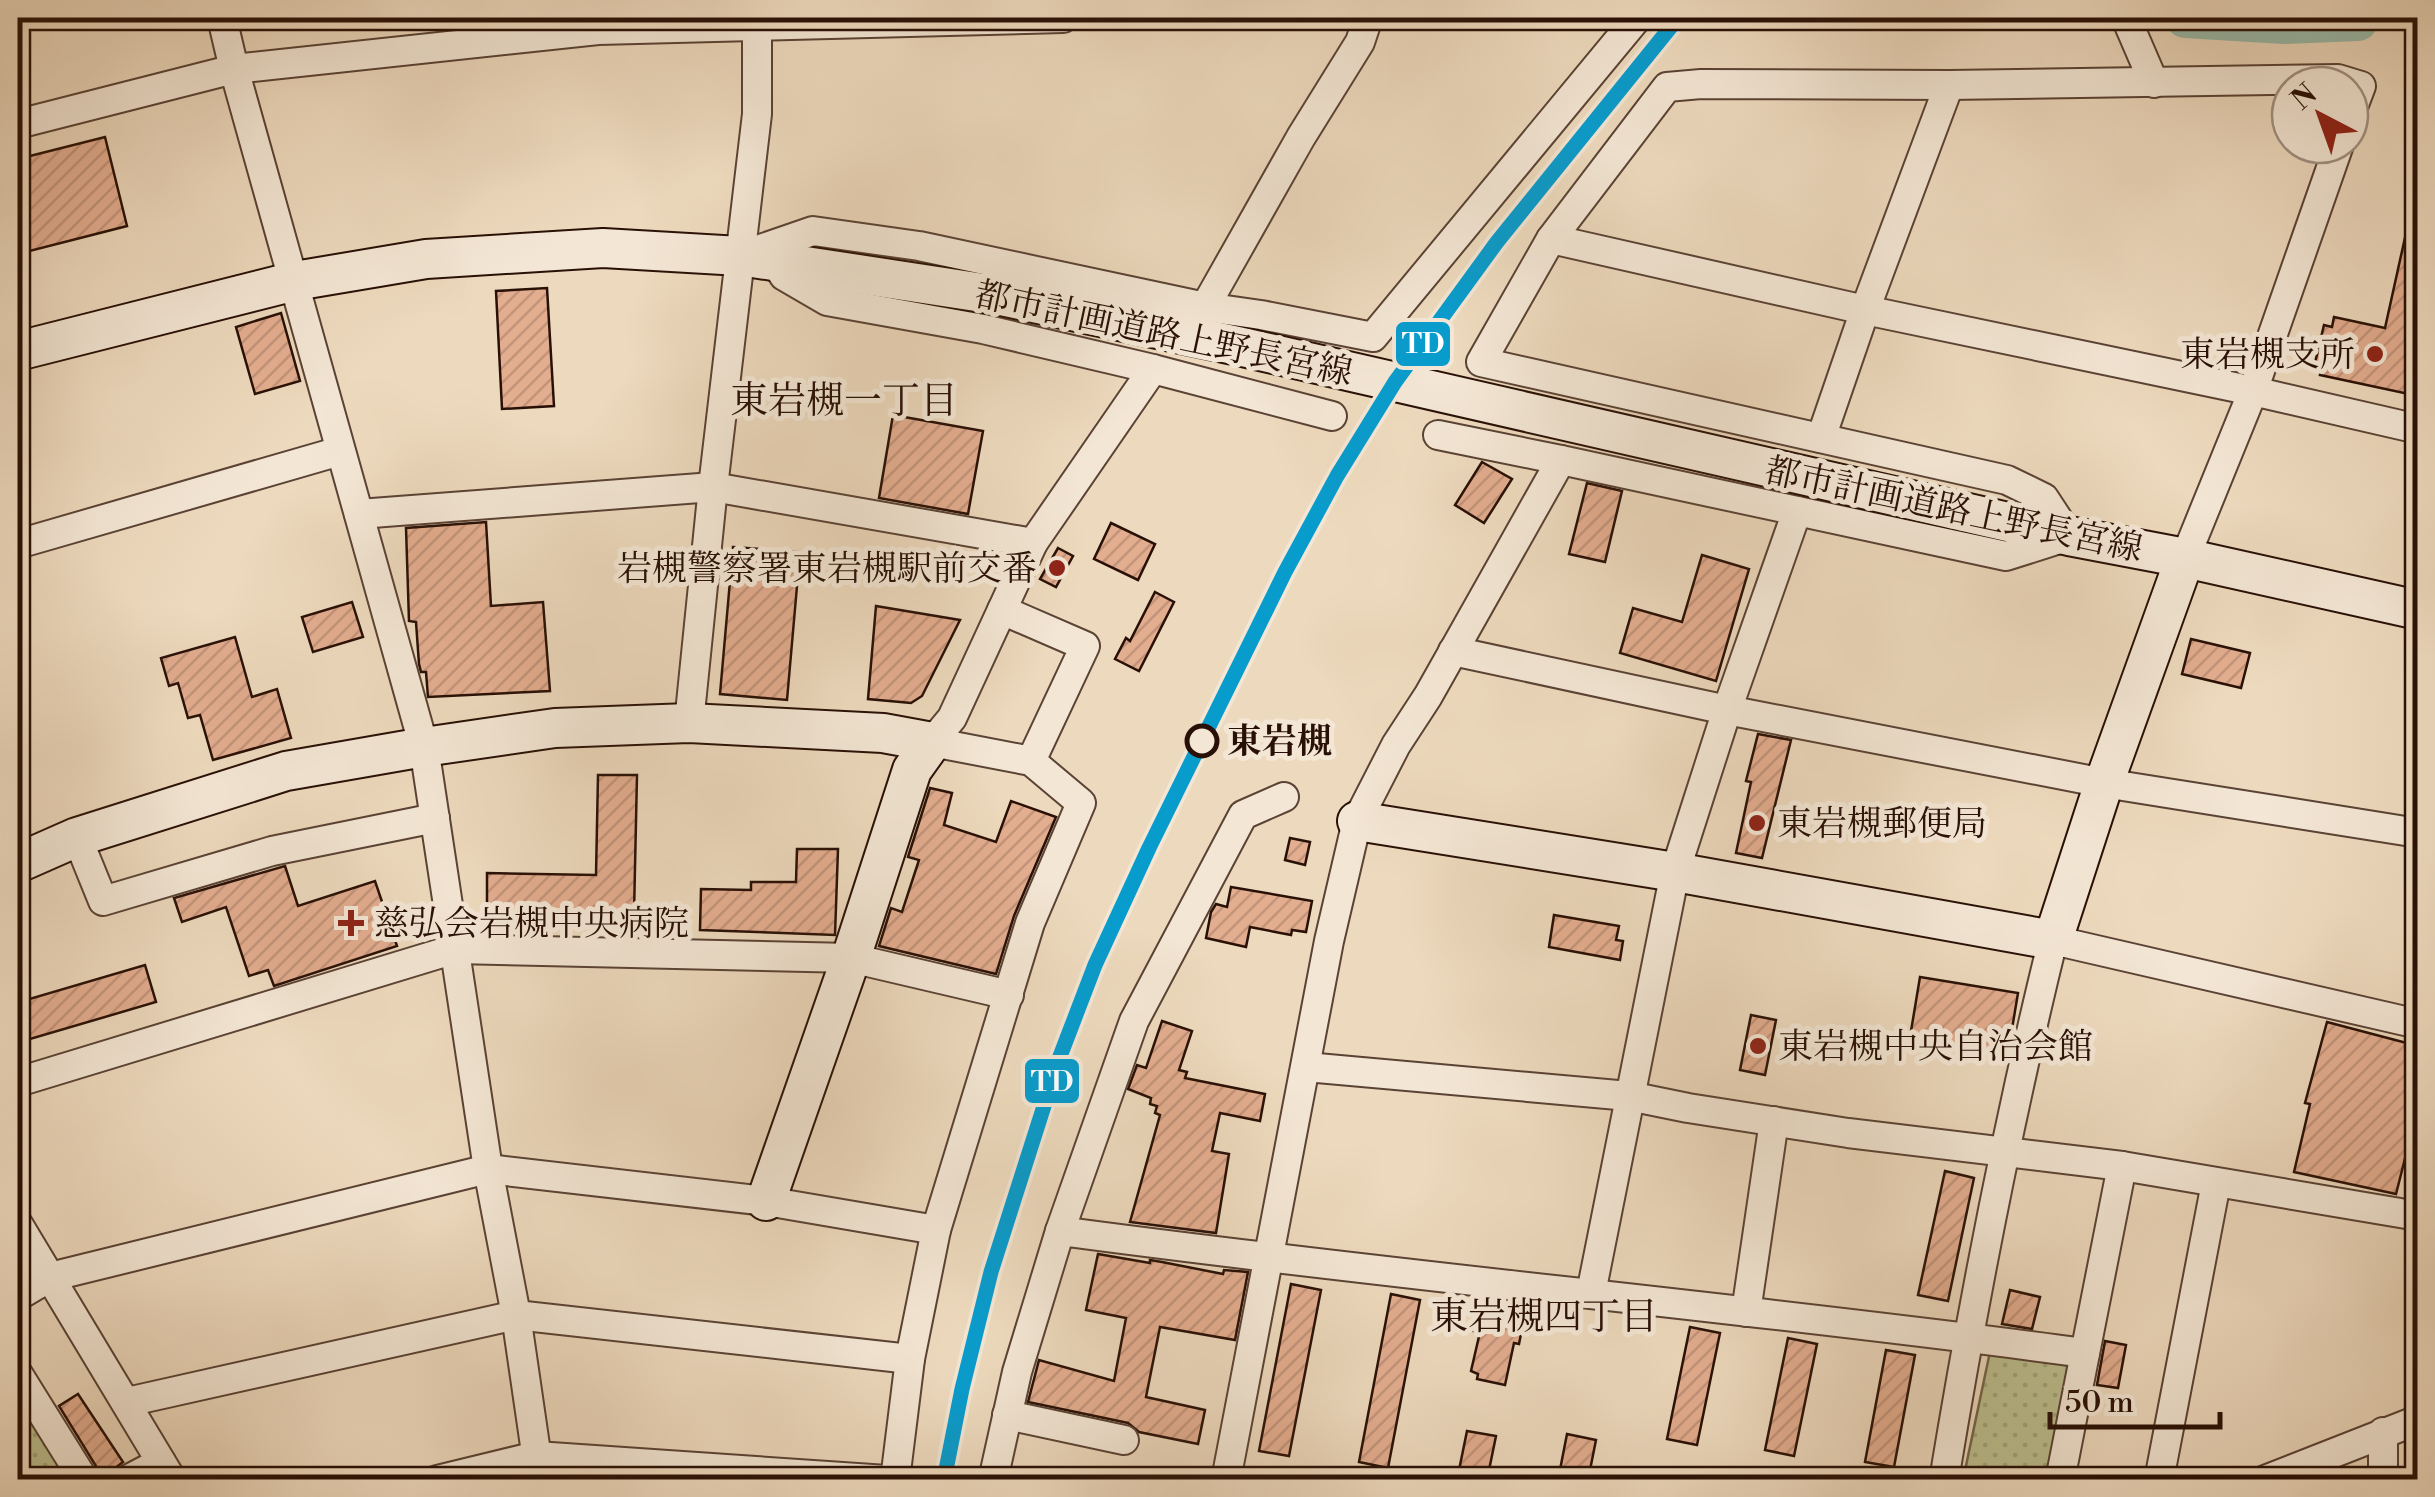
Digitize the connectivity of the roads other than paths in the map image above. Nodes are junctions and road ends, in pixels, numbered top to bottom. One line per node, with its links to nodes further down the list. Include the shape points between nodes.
1 (222, 18): 8 (street)
2 (1063, 18): 5 (street)
3 (1368, 18): 17 (street)
4 (1637, 18): 17 (street, via 1372,336)
5 (900, 20): 7 (street)
6 (2127, 21): 10 (street)
7 (757, 26): 8 (street, via 598,30); 15 (street)
8 (234, 69): 12 (street); 16 (street)
9 (2270, 80): 10 (street)
10 (2154, 83): 11 (street)
11 (1949, 85): 14 (street, via 1667,87); 18 (street)
12 (18, 124)
13 (2332, 165): 21 (street)
14 (1551, 239): 18 (street); 25 (street, via 1482,362)
15 (758, 259): 16 (street, 都市計画道路上野長宮線, via 603,248 426,260); 17 (street, via 813,231 919,246); 20 (street, via 827,300); 28 (street); 31 (street, 都市計画道路上野長宮線, via 996,295 1219,342)
16 (295, 281): 19 (street, 都市計画道路上野長宮線); 26 (street)
17 (1205, 306)
18 (1865, 310): 21 (street); 25 (street)
19 (18, 351)
20 (1152, 369): 22 (street); 32 (street)
21 (2253, 391): 23 (street); 34 (street)
22 (1332, 416)
23 (2418, 429)
24 (1438, 435): 27 (street)
25 (1821, 438): 31 (street, via 2006,480 2044,498)
26 (340, 451): 30 (street); 33 (street)
27 (1561, 460): 29 (street); 37 (street)
28 (712, 487): 30 (street); 32 (street); 39 (street)
29 (1797, 511): 31 (street, via 2006,556); 38 (street)
30 (359, 514): 41 (street)
31 (2069, 536): 34 (street, 都市計画道路上野長宮線)
32 (1033, 543): 35 (street)
33 (18, 544)
34 (2185, 558): 36 (street, 都市計画道路上野長宮線); 43 (street)
35 (1002, 610): 40 (street, via 952,718); 42 (street, via 1085,646)
36 (2418, 610)
37 (1453, 651): 38 (street); 46 (street)
38 (1727, 710): 43 (street); 50 (street)
39 (689, 722): 40 (street); 41 (street, via 555,728)
40 (932, 742): 42 (street); 53 (street, via 912,770)
41 (424, 747): 45 (street); 48 (street, via 286,772)
42 (1031, 761): 54 (street, via 1081,803 1030,923)
43 (2104, 783): 47 (street); 51 (street)
44 (1284, 796): 68 (street, via 1243,815 1134,1020)
45 (435, 818): 48 (street, via 272,851 103,901); 52 (street)
46 (1357, 821): 50 (street); 56 (street)
47 (2418, 833)
48 (77, 837): 49 (street)
49 (18, 863)
50 (1674, 872): 51 (street); 58 (street)
51 (2053, 940): 55 (street); 60 (street)
52 (455, 949): 53 (street); 57 (street); 62 (street)
53 (851, 958): 54 (street); 64 (street)
54 (1009, 995): 67 (street)
55 (2418, 1024)
56 (1306, 1067): 58 (street); 69 (street)
57 (18, 1082)
58 (1628, 1096): 59 (street); 71 (street)
59 (1774, 1121): 60 (street); 73 (street)
60 (2006, 1152): 61 (street); 75 (street)
61 (2122, 1166): 63 (street); 76 (street)
62 (488, 1169): 64 (street); 70 (street); 74 (street)
63 (2216, 1183): 65 (street); 95 (street)
64 (766, 1201): 67 (street)
65 (2418, 1216)
66 (18, 1224): 70 (street)
67 (936, 1230): 77 (street)
68 (1060, 1231): 69 (street); 80 (street)
69 (1269, 1259): 71 (street); 92 (street)
70 (50, 1277): 72 (street); 79 (street)
71 (1592, 1293): 73 (street)
72 (18, 1296)
73 (1746, 1312): 75 (street)
74 (516, 1314): 77 (street); 79 (street); 84 (street)
75 (1968, 1337): 76 (street); 93 (street)
76 (2085, 1353): 94 (street)
77 (910, 1358): 90 (street)
78 (18, 1374): 86 (street)
79 (127, 1402): 85 (street)
80 (1007, 1416): 83 (street); 91 (street)
81 (2418, 1420): 82 (street)
82 (2383, 1432): 96 (street); 97 (street)
83 (1124, 1440)
84 (538, 1468): 88 (street); 89 (street)
85 (167, 1471): 87 (street)
86 (84, 1480)
87 (127, 1480)
88 (437, 1480)
89 (887, 1480)
90 (895, 1480)
91 (992, 1480)
92 (1226, 1480)
93 (1944, 1480)
94 (2060, 1480)
95 (2160, 1480)
96 (2266, 1480)
97 (2383, 1480)

